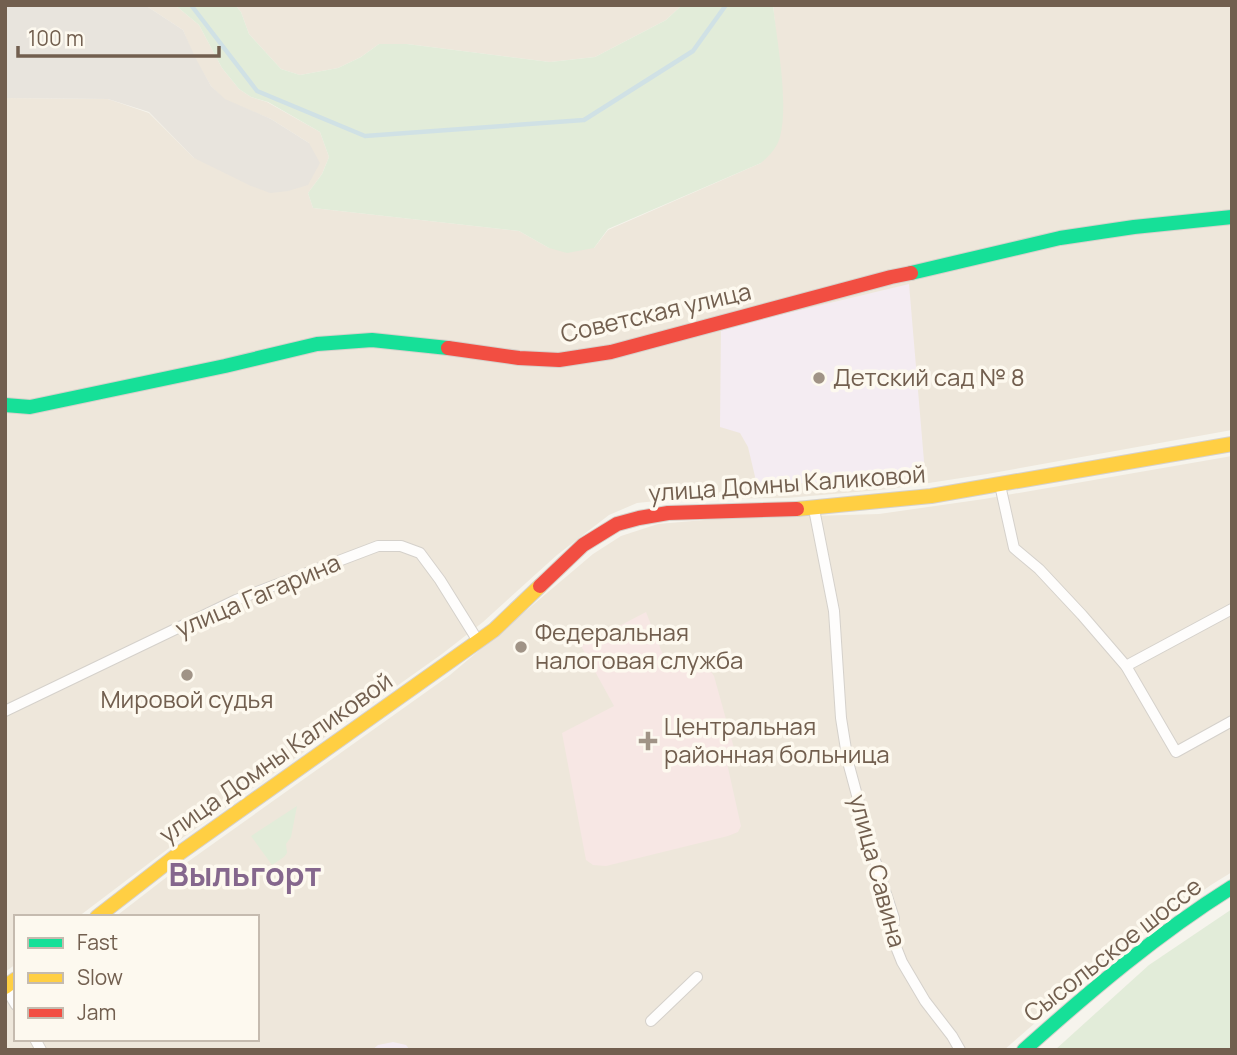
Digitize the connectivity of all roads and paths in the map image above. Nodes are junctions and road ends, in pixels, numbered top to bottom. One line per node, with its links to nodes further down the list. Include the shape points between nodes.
1 (1232, 216): 2 (main road, Советская улица, via 1036,243 891,276 611,352 559,360 411,343 317,344 30,407)
2 (5, 405)
3 (1232, 444): 4 (main road, улица Домны Каликовой)
4 (1000, 485): 5 (main road, улица Домны Каликовой); 8 (street, via 1014,548 1039,569)
5 (814, 509): 7 (main road, улица Домны Каликовой, via 668,513 617,524 583,545); 15 (street, улица Савина, via 834,611 848,762 894,918 892,937 925,1002)
6 (1232, 609): 8 (street)
7 (478, 642): 9 (street, улица Гагарина, via 420,553 401,546 379,547 236,600); 12 (main road, улица Домны Каликовой)
8 (1126, 666): 10 (street, via 1175,752)
9 (5, 711)
10 (1232, 721)
11 (1232, 887): 16 (main road, Сысольское шоссе, via 1138,953)
12 (100, 915)
13 (697, 977): 14 (street)
14 (650, 1021)
15 (960, 1050)
16 (1024, 1050)

